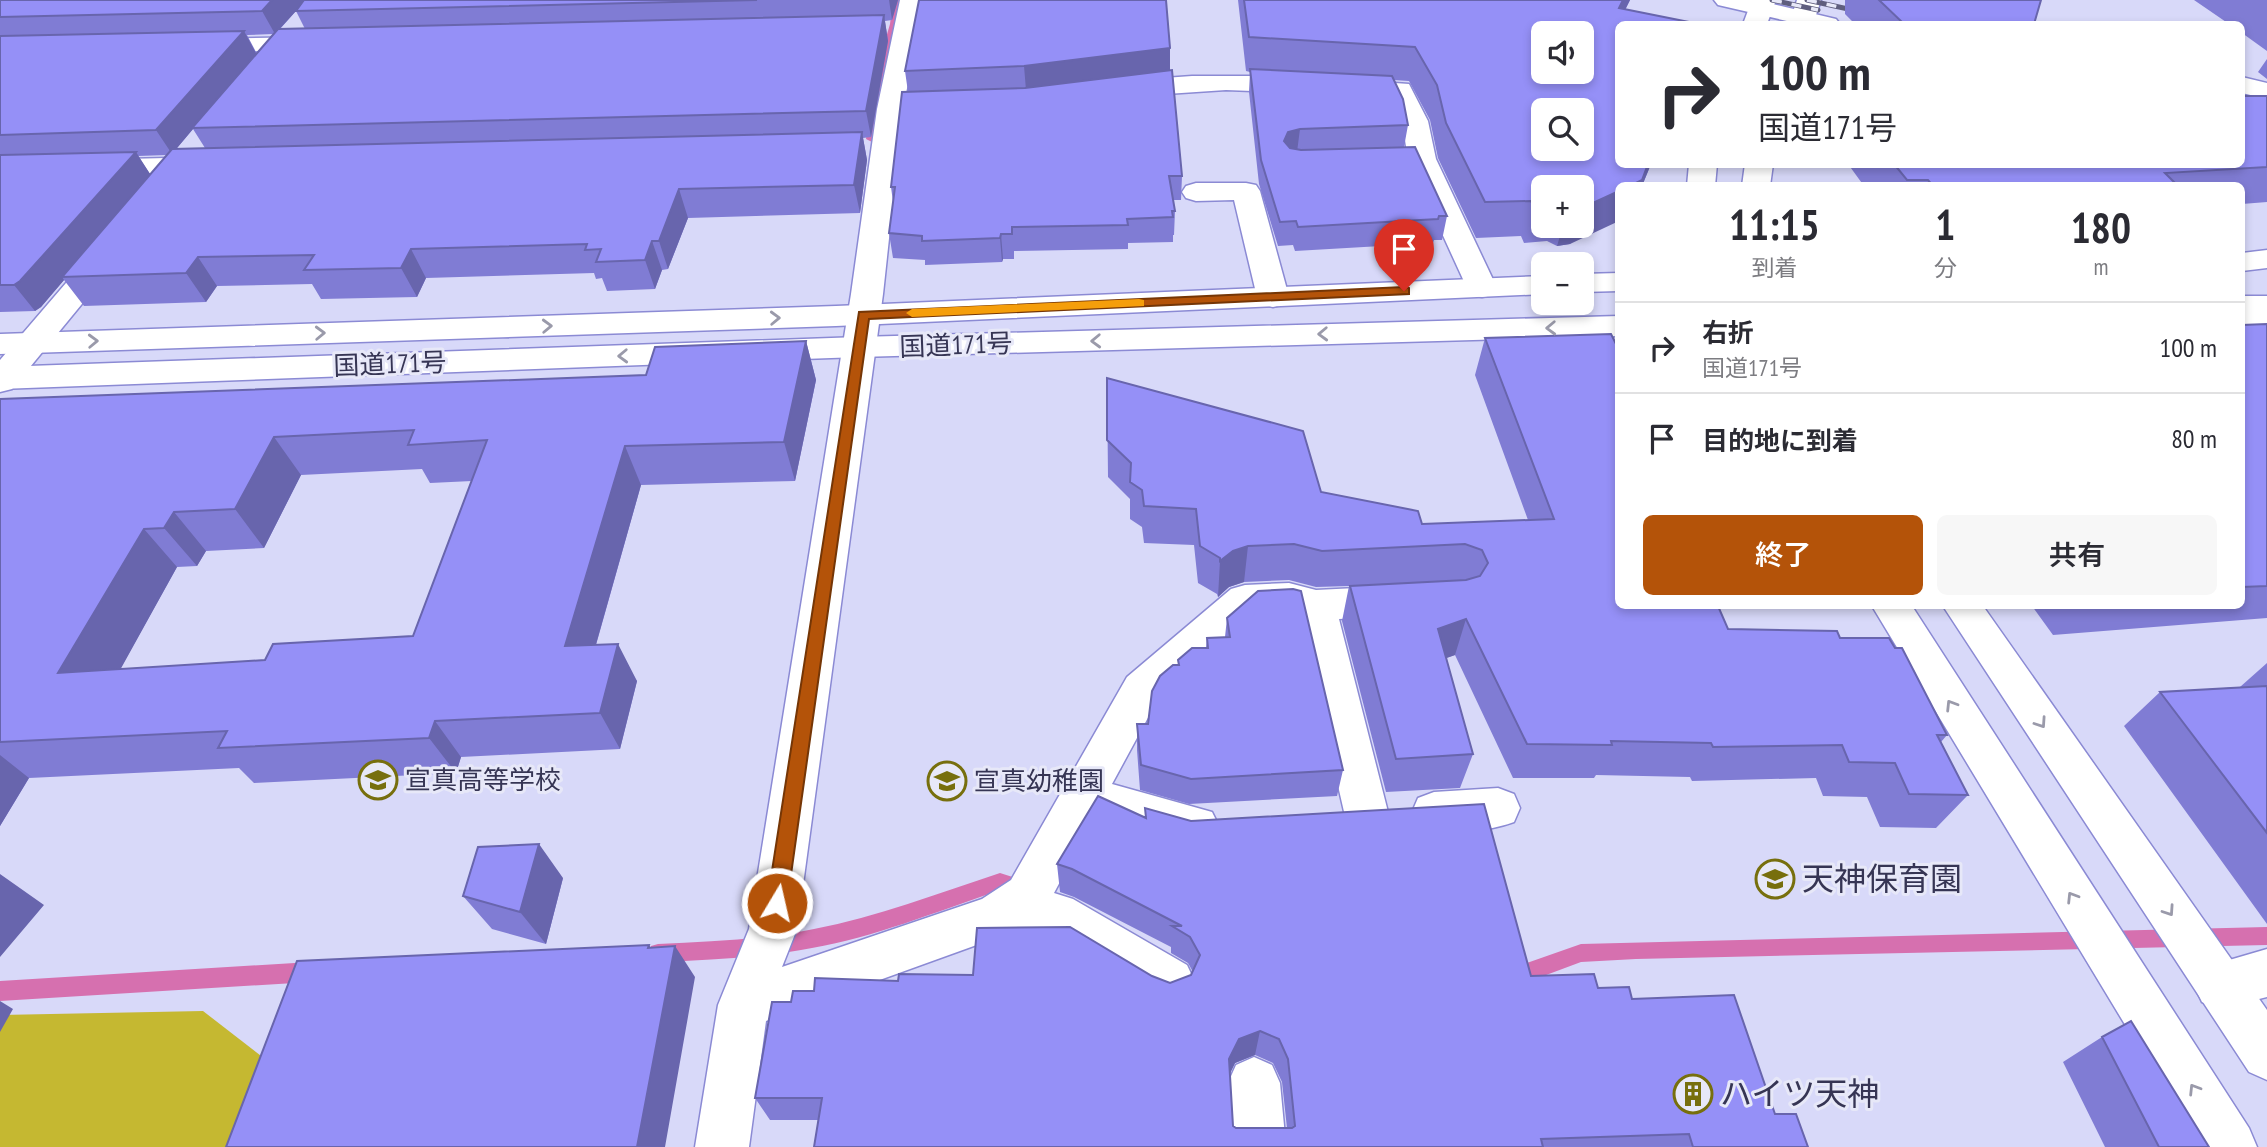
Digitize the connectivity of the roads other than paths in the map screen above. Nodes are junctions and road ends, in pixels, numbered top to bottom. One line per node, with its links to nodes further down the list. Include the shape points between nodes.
1 (1726, 0): 2 (main road)
2 (1760, 11): 3 (main road)
3 (1804, 14): 6 (main road)
4 (305, 18): 8 (main road)
5 (897, 20): 36 (main road, via 905,106 872,149)
6 (1821, 21)
7 (338, 43): 8 (main road)
8 (283, 44): 9 (main road); 10 (main road)
9 (175, 47)
10 (258, 75)
11 (2245, 86): 12 (main road)
12 (2267, 90)
13 (1094, 93): 15 (main road, via 1175,82 1231,81 1400,89 1415,121)
14 (206, 135): 18 (main road)
15 (1422, 159): 16 (main road); 30 (main road)
16 (1395, 160)
17 (236, 164): 18 (main road)
18 (181, 166): 19 (main road); 21 (main road)
19 (0, 170)
20 (1196, 192): 31 (main road, via 1246,191)
21 (156, 196)
22 (122, 237): 38 (main road)
23 (2267, 260): 24 (main road)
24 (2245, 264)
25 (2245, 264): 26 (main road)
26 (2267, 266)
27 (1615, 282): 28 (main road)
28 (1594, 283)
29 (1531, 286): 30 (main road, 国道171号)
30 (1482, 288): 31 (main road, 国道171号)
31 (1273, 297): 36 (main road, 国道171号)
32 (2267, 306): 33 (main road)
33 (2245, 307)
34 (2245, 310): 37 (main road)
35 (1615, 326): 36 (main road, 国道171号, one-way to 36)
36 (861, 331): 38 (main road, 国道171号, one-way to 36); 40 (main road, 国道171号, one-way to 40); 52 (main road, via 773,929)
37 (2267, 331)
38 (32, 343): 39 (main road, 国道171号); 40 (main road)
39 (0, 344)
40 (1, 379)
41 (1440, 598): 42 (main road)
42 (1315, 605): 45 (main road, via 1289,598 1245,600 1142,689); 46 (main road, via 1346,817)
43 (1893, 609): 57 (main road, one-way to 43)
44 (1964, 609): 51 (main road, one-way to 51)
45 (1084, 795): 47 (main road, via 1189,827); 48 (main road, via 1028,894)
46 (1498, 808)
47 (1230, 824)
48 (996, 916): 50 (main road, via 1056,915); 52 (main road)
49 (2267, 973): 51 (main road)
50 (1170, 982)
51 (2219, 985): 53 (main road)
52 (743, 1004): 55 (main road)
53 (2267, 1054)
54 (1254, 1083): 56 (main road)
55 (722, 1147)
56 (1259, 1147)
57 (2230, 1147)

